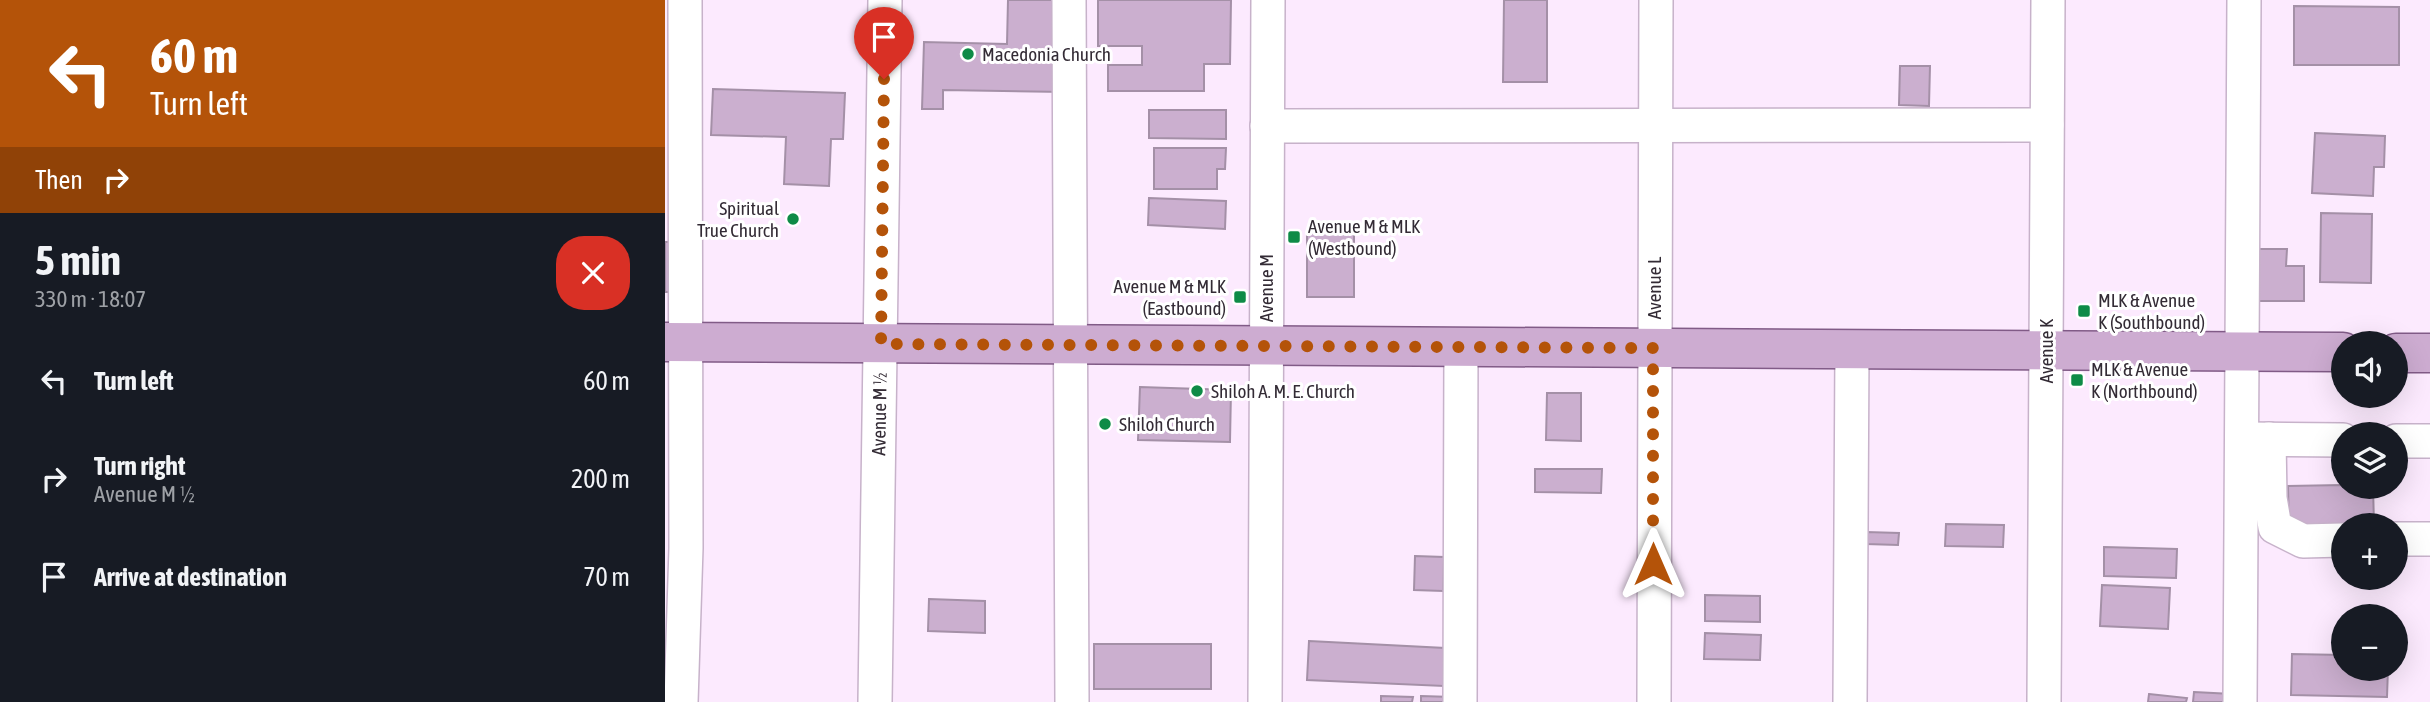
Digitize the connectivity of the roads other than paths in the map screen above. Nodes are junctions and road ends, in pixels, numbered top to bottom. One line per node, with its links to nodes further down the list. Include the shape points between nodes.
1 (685, 0): 11 (street)
2 (885, 0): 12 (street, Avenue M ½)
3 (1069, 0): 13 (street)
4 (1268, 0): 10 (street, Avenue M)
5 (1656, 0): 8 (street, Avenue L)
6 (2048, 0): 9 (street, Avenue K)
7 (2244, 0): 18 (street)
8 (1655, 125): 9 (street); 10 (street); 16 (street, Avenue L)
9 (2047, 125): 19 (street, Avenue K)
10 (1267, 126): 14 (street, Avenue M)
11 (675, 342): 12 (main road); 30 (street, via 686,548)
12 (881, 344): 13 (main road); 31 (street, Avenue M ½)
13 (1069, 344): 14 (main road); 32 (street)
14 (1266, 345): 15 (main road); 33 (street, Avenue M)
15 (1461, 346): 16 (main road); 34 (street)
16 (1653, 348): 17 (main road); 35 (street, Avenue L)
17 (1852, 349): 19 (main road); 36 (street)
18 (2242, 351): 19 (main road); 20 (main road); 23 (street)
19 (2046, 352): 37 (street, Avenue K)
20 (2331, 352)
21 (2408, 353): 22 (main road)
22 (2430, 353)
23 (2255, 439): 24 (street); 29 (street, via 2275,527 2303,541); 38 (street)
24 (2331, 440)
25 (2408, 441): 26 (street)
26 (2430, 441)
27 (2408, 539): 28 (street)
28 (2430, 539)
29 (2331, 540)
30 (681, 702)
31 (875, 702)
32 (1072, 702)
33 (1265, 702)
34 (1460, 702)
35 (1654, 702)
36 (1850, 702)
37 (2044, 702)
38 (2241, 702)

